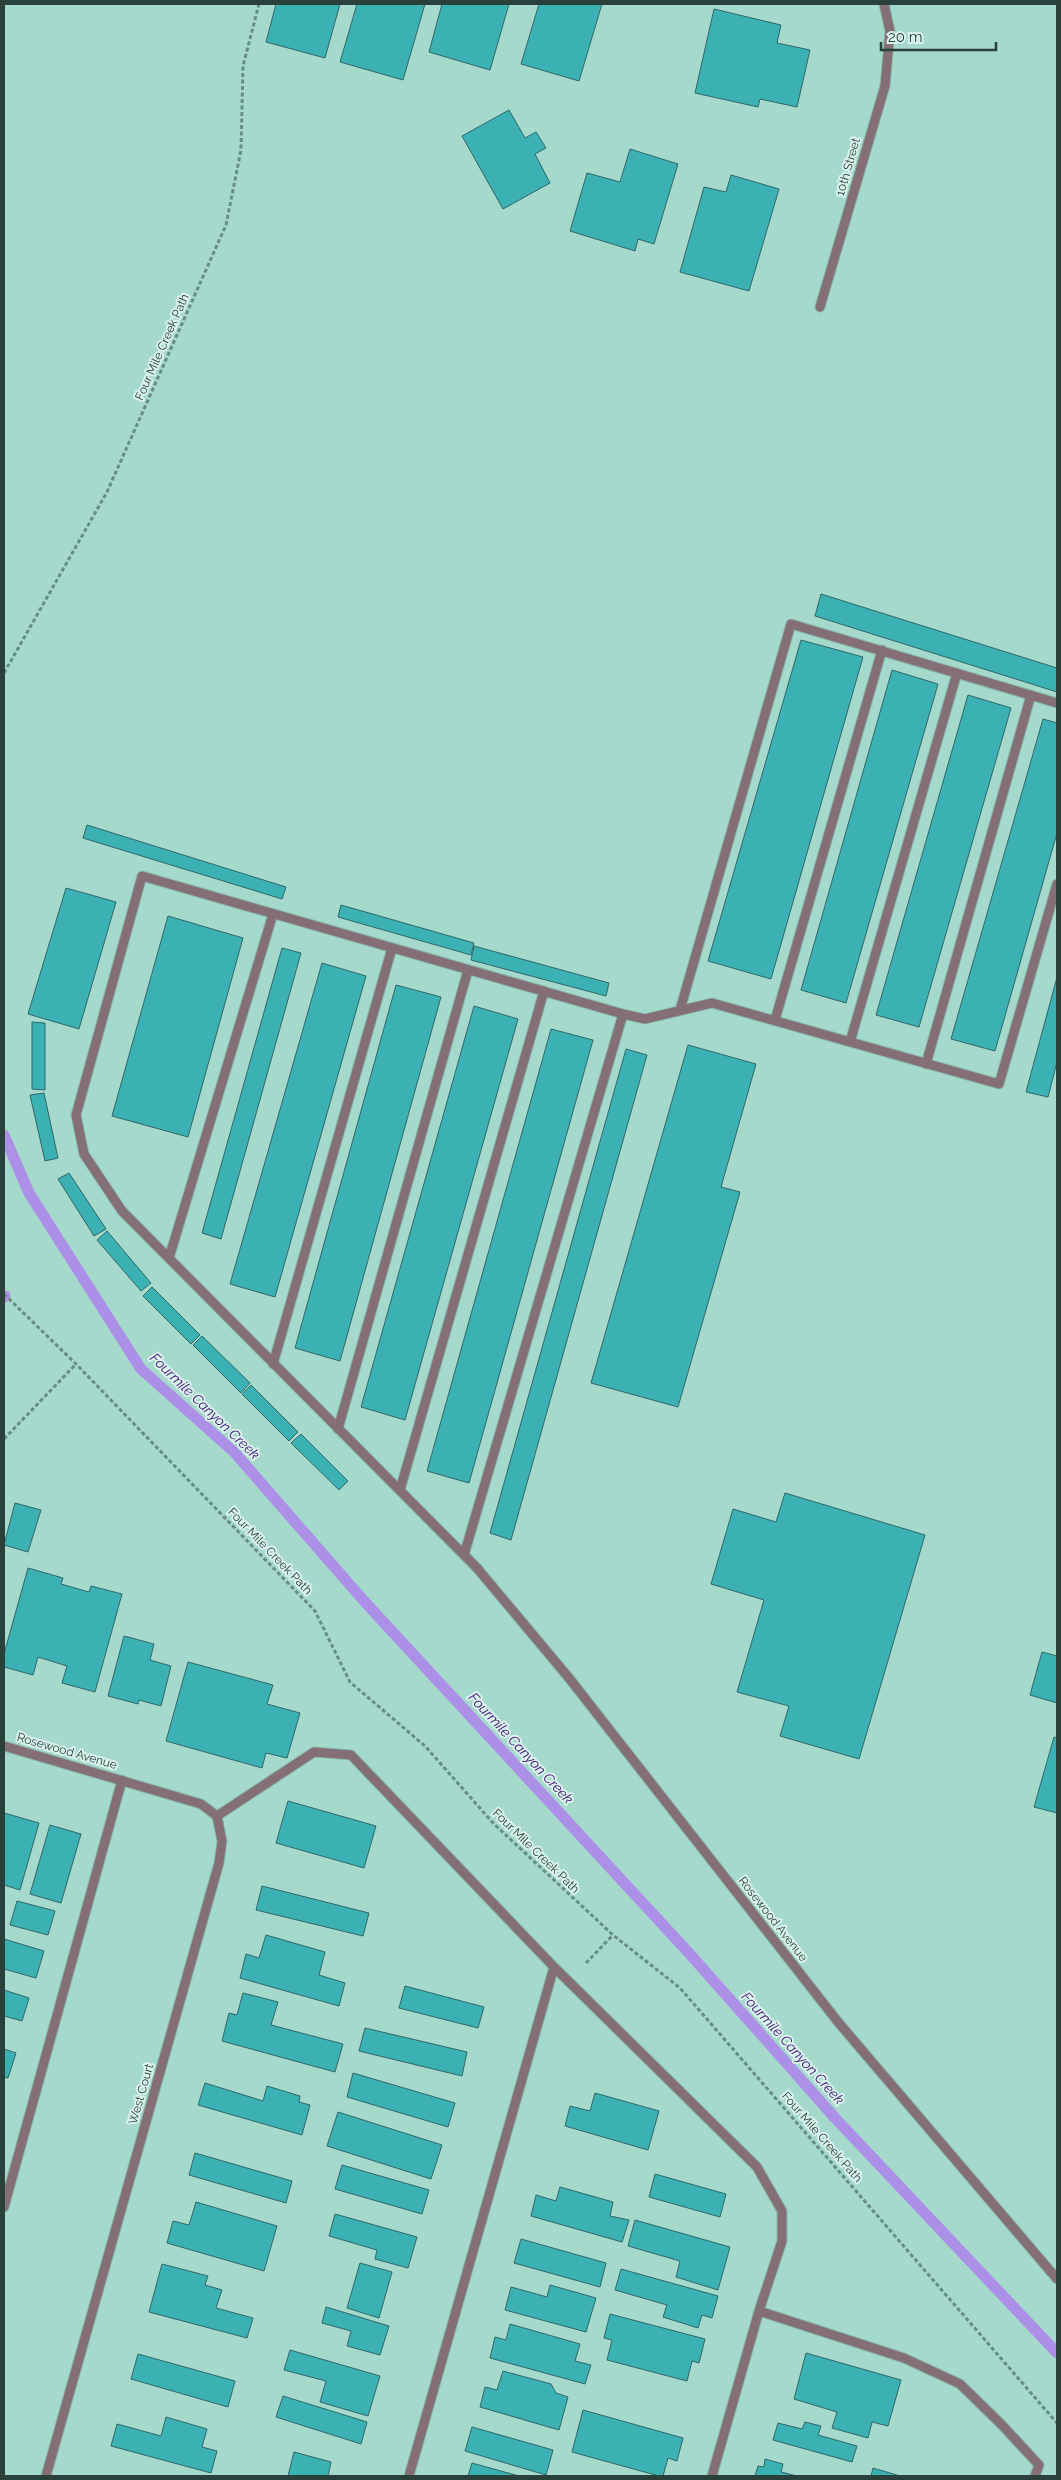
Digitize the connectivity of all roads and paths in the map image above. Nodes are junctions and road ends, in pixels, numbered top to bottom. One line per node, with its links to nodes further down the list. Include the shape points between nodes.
1 (259, 4): 5 (path, Four Mile Creek Path, via 243,66 242,150 226,225 107,492)
2 (884, 4): 3 (street, 10th Street, via 890,31 885,86)
3 (820, 307)
4 (882, 650): 6 (street); 14 (street, via 791,624); 16 (street)
5 (4, 673)
6 (957, 673): 7 (street); 17 (street)
7 (1031, 695): 8 (street); 18 (street)
8 (1057, 703)
9 (1057, 884): 18 (street, via 999,1084)
10 (273, 914): 11 (street); 19 (street); 19 (street, Rosewood Avenue, via 142,876 76,1115 84,1154 122,1211)
11 (392, 948): 12 (street); 22 (street)
12 (468, 970): 13 (street); 23 (street)
13 (544, 991): 15 (street); 25 (street)
14 (680, 1010): 15 (street, via 645,1019); 16 (street, via 712,1002)
15 (623, 1014): 26 (street)
16 (775, 1020): 17 (street)
17 (850, 1042): 18 (street)
18 (926, 1064)
19 (169, 1258): 22 (street, Rosewood Avenue)
20 (4, 1294): 21 (path, Four Mile Creek Path)
21 (76, 1364): 24 (path); 30 (path, Four Mile Creek Path, via 315,1611 350,1682 425,1746 494,1824)
22 (273, 1364): 23 (street, Rosewood Avenue)
23 (338, 1429): 25 (street, Rosewood Avenue)
24 (4, 1439)
25 (400, 1490): 26 (street, Rosewood Avenue)
26 (464, 1555): 34 (street, Rosewood Avenue, via 569,1678 838,2022)
27 (4, 1746): 28 (street, Rosewood Avenue)
28 (122, 1780): 29 (street, via 201,1804); 33 (street)
29 (217, 1816): 31 (street, via 314,1752 351,1755); 37 (street, West Court, via 222,1841 220,1863)
30 (613, 1934): 32 (path); 36 (path, Four Mile Creek Path, via 680,1988)
31 (554, 1967): 32 (street); 38 (street)
32 (569, 1981): 35 (street, via 757,2167 782,2211 782,2241)
33 (4, 2207)
34 (1057, 2279)
35 (760, 2311): 39 (street); 40 (street, via 904,2358 960,2384 1039,2466)
36 (1057, 2423)
37 (46, 2476)
38 (408, 2476)
39 (712, 2476)
40 (1036, 2476)

